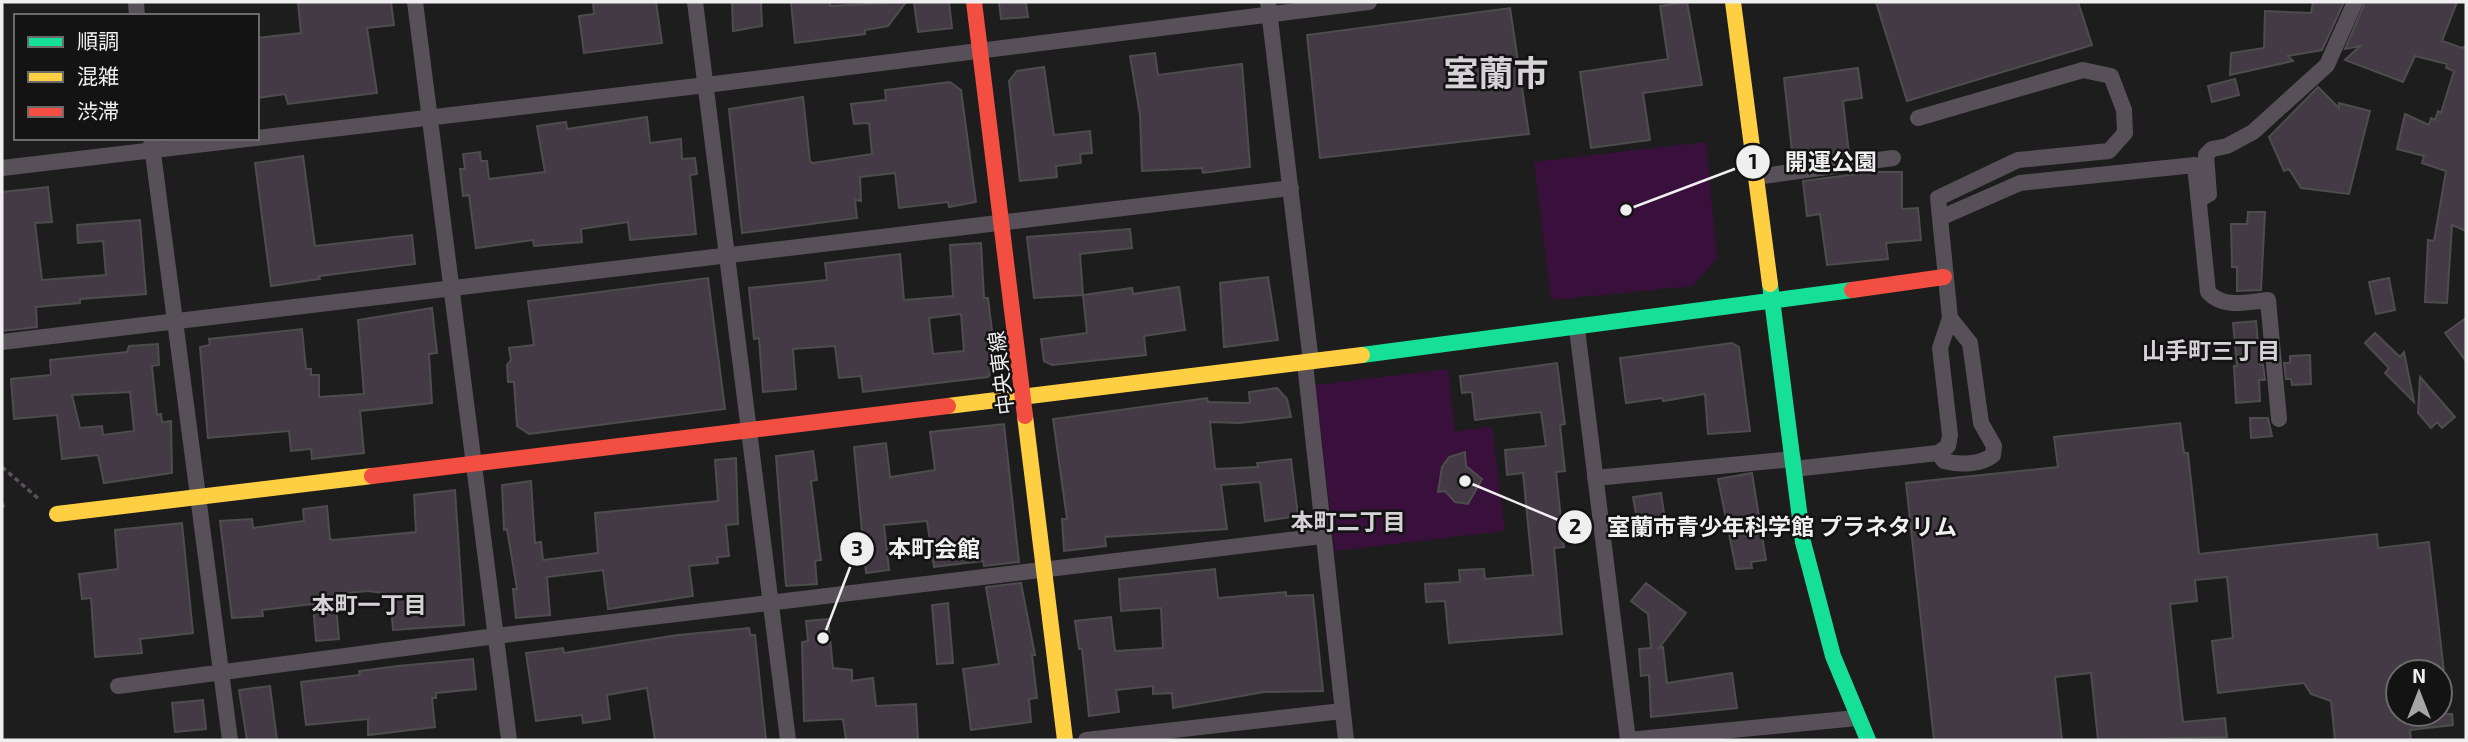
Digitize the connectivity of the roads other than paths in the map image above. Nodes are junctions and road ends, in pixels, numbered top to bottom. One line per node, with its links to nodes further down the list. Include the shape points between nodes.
1 (415, 2): 10 (street)
2 (695, 2): 9 (street)
3 (974, 2): 8 (street, 中央東線)
4 (1369, 2): 7 (street)
5 (1733, 2): 17 (street)
6 (2355, 2): 19 (street, via 2327,65 2253,132 2206,155 2209,194)
7 (1269, 8): 8 (street); 18 (street)
8 (979, 50): 9 (street); 21 (street, 中央東線)
9 (706, 85): 10 (street); 22 (street)
10 (429, 118): 12 (street); 24 (street)
11 (1918, 118): 20 (street, via 2083,70 2111,76 2124,110 2124,133 2109,151 2018,160 1938,198)
12 (259, 135)
13 (203, 140): 14 (street)
14 (152, 145): 16 (street); 27 (street)
15 (1893, 158): 17 (street)
16 (2, 168)
17 (1756, 177): 25 (street)
18 (1290, 188): 21 (street); 30 (street)
19 (2199, 200): 20 (street, via 2195,165 2020,183); 32 (street, via 2208,292 2230,304 2268,300)
20 (1940, 218): 23 (street)
21 (1002, 223): 22 (street); 31 (street, 中央東線)
22 (727, 256): 24 (street); 33 (street)
23 (1944, 277): 25 (street); 26 (street)
24 (449, 287): 27 (street); 35 (street)
25 (1772, 303): 28 (street); 36 (street)
26 (1950, 318): 34 (street, via 1940,348 1950,435 1948,446); 34 (street, via 1970,343 1981,423 1994,446 1986,461 1955,464)
27 (175, 320): 29 (street); 38 (street)
28 (1577, 329): 30 (street); 37 (street)
29 (2, 342)
30 (1308, 363): 31 (street); 40 (street)
31 (1024, 396): 33 (street); 41 (street, 中央東線)
32 (2279, 419)
33 (749, 431): 35 (street); 42 (street)
34 (1938, 453): 36 (street)
35 (473, 463): 38 (street); 43 (street)
36 (1794, 464): 37 (street); 47 (street, via 1802,542 1833,656)
37 (1595, 478): 54 (street)
38 (199, 497): 39 (street); 44 (street)
39 (57, 514)
40 (1322, 536): 41 (street); 46 (street)
41 (1045, 570): 42 (street); 51 (street, 中央東線)
42 (771, 603): 43 (street); 50 (street)
43 (496, 636): 44 (street); 49 (street)
44 (222, 670): 45 (street); 48 (street)
45 (118, 686)
46 (1342, 711): 52 (street); 53 (street)
47 (1857, 718): 54 (street); 55 (street)
48 (230, 740)
49 (509, 740)
50 (788, 740)
51 (1065, 740)
52 (1086, 740)
53 (1346, 740)
54 (1628, 740)
55 (1868, 740)

